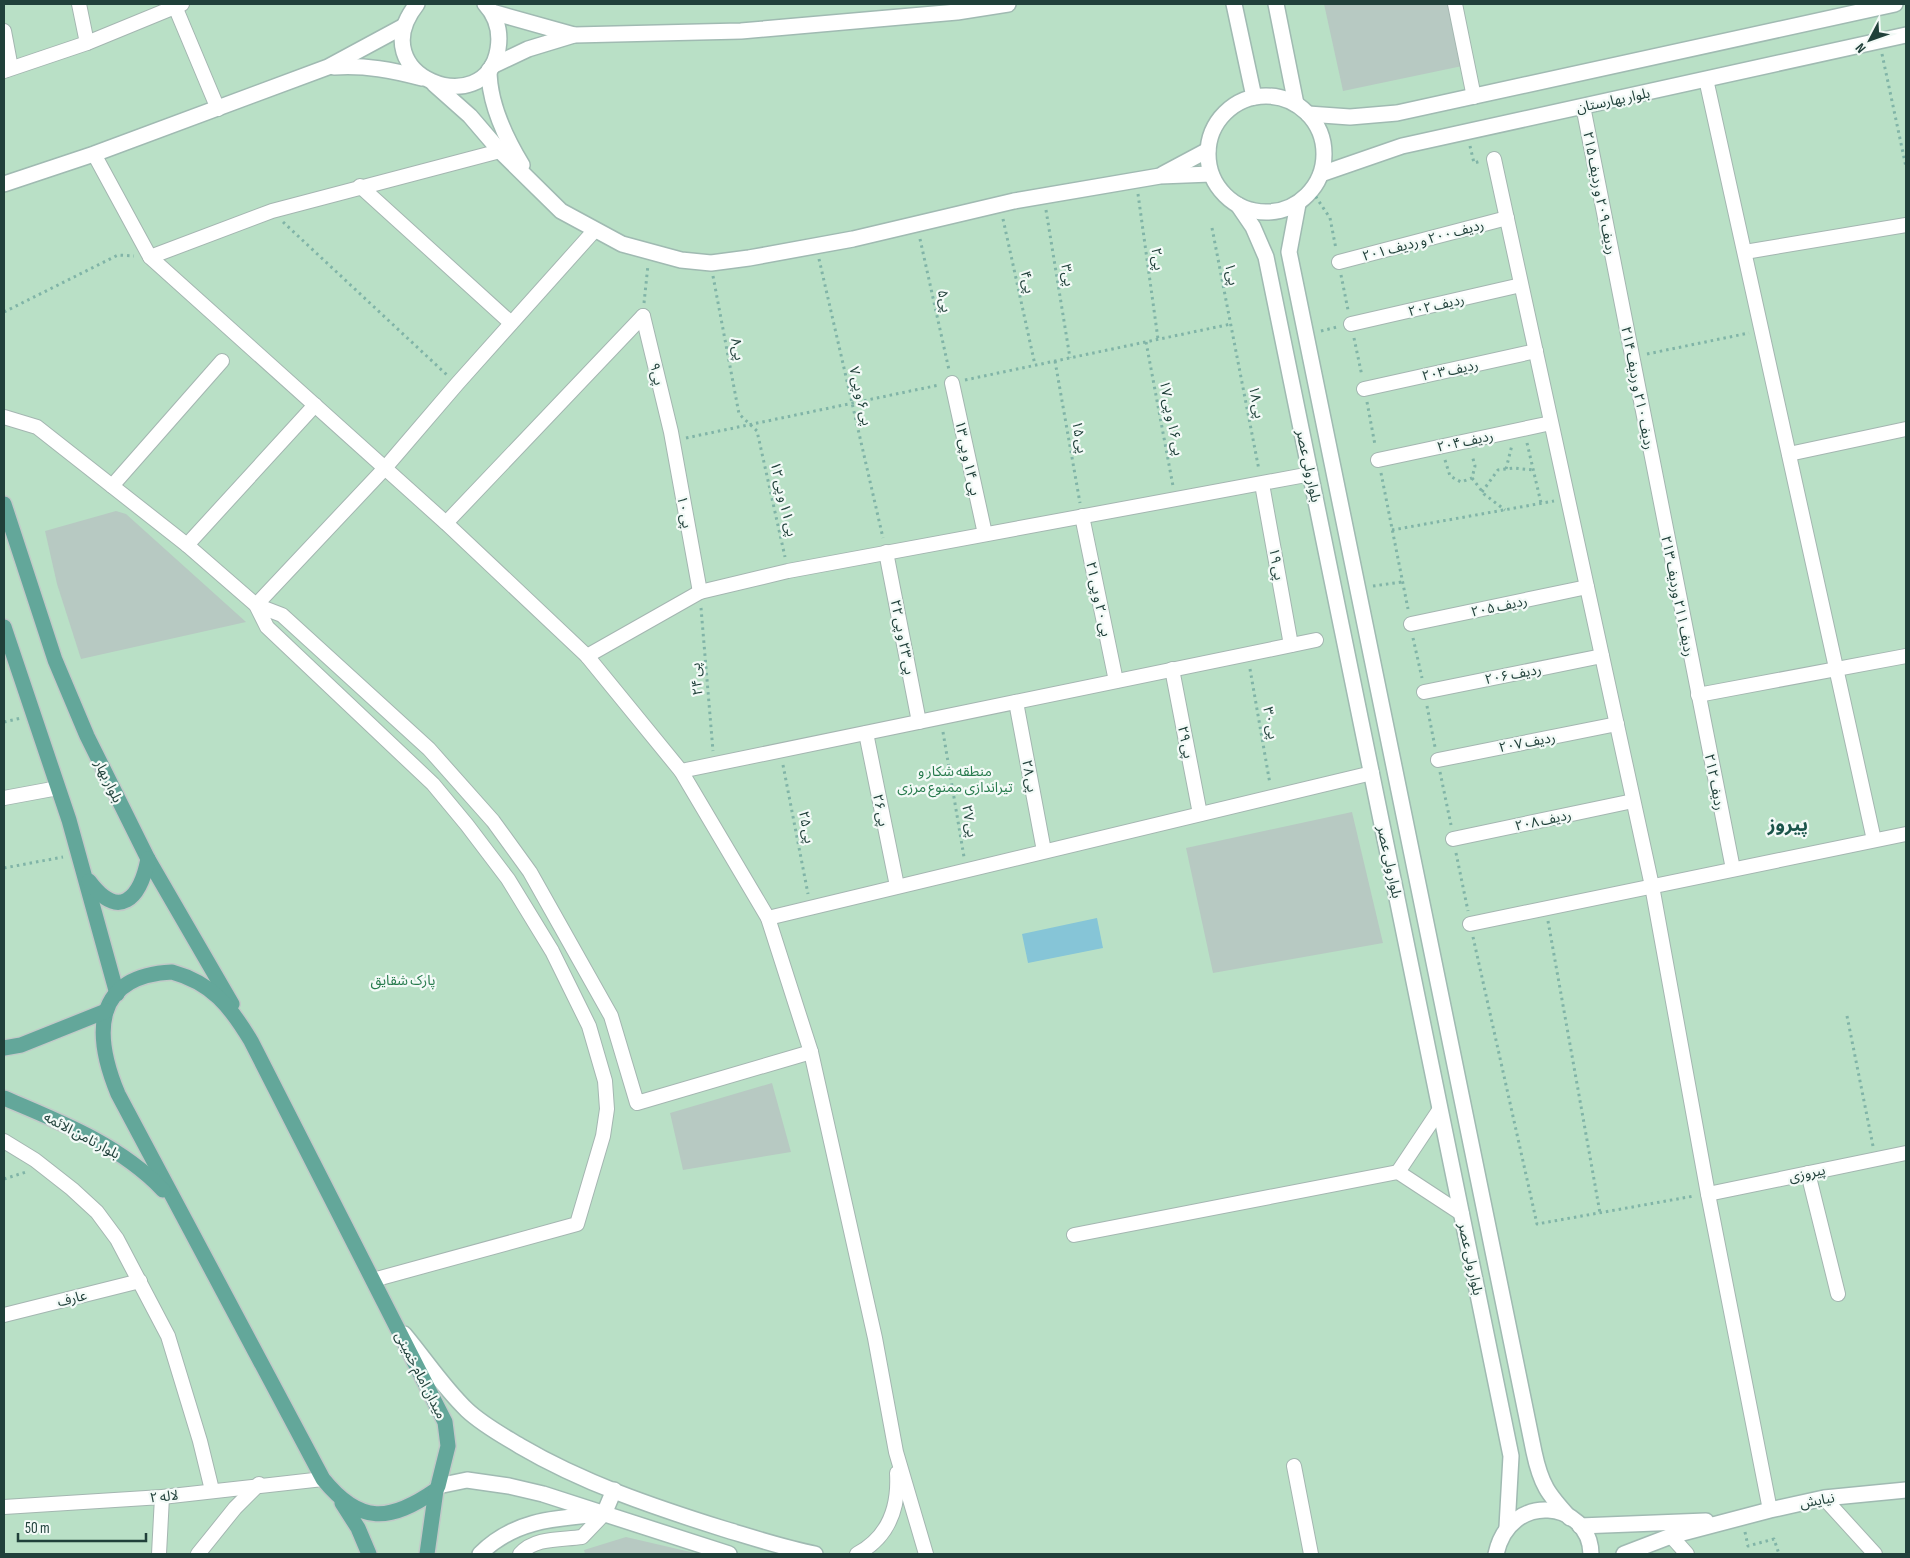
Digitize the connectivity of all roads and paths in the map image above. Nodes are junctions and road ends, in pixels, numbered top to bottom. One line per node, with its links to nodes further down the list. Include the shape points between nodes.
1 (79, 4): 15 (street)
2 (417, 4): 10 (street)
3 (1008, 4): 12 (street, via 957,12 741,31)
4 (1234, 4): 21 (street)
5 (1276, 4): 25 (street)
6 (1455, 4): 22 (street)
7 (1895, 4): 22 (street)
8 (177, 5): 15 (street); 24 (street)
9 (488, 8): 12 (street); 17 (street, via 498,25 500,39 498,53)
10 (404, 26): 16 (street); 20 (street, via 405,55 412,68)
11 (4, 31): 18 (street)
12 (574, 35): 17 (street, via 528,49)
13 (1906, 35): 14 (street, بلوار بهارستان)
14 (1880, 41): 19 (street, بلوار بهارستان); 31 (path)
15 (87, 43): 18 (street)
16 (328, 67): 20 (street, via 382,67); 24 (street)
17 (490, 68): 20 (street, via 480,78 458,87); 38 (street, via 488,84 509,143)
18 (8, 69)
19 (1706, 79): 23 (street, بلوار بهارستان); 52 (street)
20 (428, 81): 28 (street, via 470,116)
21 (1254, 97): 25 (street, via 1269,96); 27 (street, via 1231,107 1215,126)
22 (1474, 97): 25 (street, via 1397,113 1350,117)
23 (1583, 106): 26 (street, بلوار بهارستان); 56 (street, ردیف ۲۰۹ و ردیف ۲۱۵)
24 (218, 109): 29 (street)
25 (1302, 109): 33 (street, via 1320,132 1325,152)
26 (1467, 132): 30 (path, via 1474,163); 33 (street, بلوار بهارستان, via 1402,146)
27 (1208, 150): 32 (street); 34 (street)
28 (500, 151): 37 (street); 38 (street)
29 (94, 154): 36 (street); 53 (street)
30 (1494, 159): 45 (street)
31 (1906, 167)
32 (1211, 174): 34 (street); 43 (street, via 1222,192)
33 (1321, 174): 39 (street)
34 (1160, 176): 35 (street)
35 (1136, 181): 40 (street); 65 (path, پی۲)
36 (4, 184)
37 (360, 186): 44 (street); 60 (street)
38 (534, 186): 49 (street, via 561,211)
39 (1312, 190): 42 (street); 54 (path, via 1330,218)
40 (1044, 196): 41 (street); 68 (path, پی۳)
41 (1000, 204): 46 (street); 72 (path, پی۴)
42 (1298, 204): 43 (street, via 1268,213); 64 (street, بلوار ولی عصر, via 1289,252)
43 (1238, 205): 91 (street, بلوار ولی عصر, via 1253,227 1266,258)
44 (272, 211): 53 (street); 74 (path)
45 (1507, 218): 54 (street, ردیف ۲۰۰ و ردیف ۲۰۱); 57 (street)
46 (917, 224): 50 (street); 73 (path, پی۵)
47 (1906, 225): 52 (street)
48 (1212, 228): 61 (path, پی۱)
49 (594, 231): 51 (street); 60 (street)
50 (815, 244): 55 (street); 107 (path, پی ۶ و پی ۷)
51 (649, 252): 55 (street); 59 (path)
52 (1745, 252): 63 (street)
53 (150, 258): 58 (path, via 118,256); 76 (street)
54 (1339, 262): 62 (path)
55 (711, 263): 82 (path, پی۸, via 739,414)
56 (1616, 280): 69 (street, ردیف ۲۱۰ و ردیف ۲۱۴)
57 (1521, 285): 62 (street, ردیف ۲۰۲); 67 (street)
58 (4, 312)
59 (643, 316): 81 (street, پی۹); 103 (street)
60 (511, 323): 74 (street)
61 (1231, 324): 93 (path, پی ۱۸)
62 (1351, 324): 64 (path); 75 (path)
63 (1762, 331): 69 (path); 85 (street)
64 (1306, 334): 111 (street, بلوار ولی عصر)
65 (1158, 340)
66 (1146, 342): 98 (path, پی ۱۶ و پی ۱۷)
67 (1536, 351): 75 (street, ردیف ۲۰۳); 78 (street)
68 (1070, 358)
69 (1632, 358): 96 (street, ردیف ۲۱۰ و ردیف ۲۱۴)
70 (222, 361): 94 (street)
71 (1056, 361): 102 (path, پی ۱۵)
72 (1035, 365)
73 (952, 383): 105 (street, پی ۱۴ و پی ۱۳)
74 (457, 384): 88 (street)
75 (1364, 389): 87 (path)
76 (315, 405): 88 (street); 106 (street)
77 (4, 417): 94 (street, via 37,427)
78 (1551, 423): 79 (street, ردیف ۲۰۴); 97 (street)
79 (1524, 429): 87 (street, ردیف ۲۰۴); 90 (path)
80 (1906, 429): 85 (street)
81 (671, 432): 112 (street, پی ۱۰)
82 (757, 432): 108 (path, پی ۱۱ و پی ۱۲)
83 (1512, 445): 89 (path)
84 (1472, 454): 92 (path, via 1475,466)
85 (1789, 454): 122 (street)
86 (1445, 459): 92 (path, via 1454,480 1461,482)
87 (1378, 460): 104 (path)
88 (385, 468): 103 (street); 113 (street)
89 (1506, 469): 90 (path); 95 (path, via 1498,470)
90 (1533, 470): 99 (path)
91 (1311, 474): 93 (street); 136 (street, بلوار ولی عصر)
92 (1472, 478): 95 (path)
93 (1262, 484): 98 (street); 117 (street, پی ۱۹)
94 (112, 486): 106 (street)
95 (1482, 492): 101 (path)
96 (1659, 497): 126 (street, ردیف ۲۱۱ وردیف ۲۱۳)
97 (1568, 498): 99 (path); 110 (street)
98 (1176, 499): 102 (street)
99 (1541, 503): 101 (path)
100 (4, 504): 147 (main road, بلوار بهار, via 55,660 98,760)
101 (1505, 510): 104 (path)
102 (1082, 516): 105 (street); 124 (street, پی ۲۰ و پی ۲۱)
103 (446, 523): 119 (street)
104 (1392, 530): 109 (path)
105 (985, 534): 107 (street)
106 (187, 546): 113 (street)
107 (886, 552): 108 (street); 129 (street, پی ۲۳ و پی ۲۲)
108 (788, 570): 112 (street)
109 (1402, 582): 111 (path); 114 (path)
110 (1587, 587): 114 (street, ردیف ۲۰۵); 120 (street)
111 (1358, 588): 198 (street, بلوار ولی عصر, via 1538,1473 1548,1495)
112 (700, 592): 119 (street); 134 (path, پی ۲۴)
113 (256, 605): 163 (street, via 282,615 429,750 493,821 530,872 611,1016 636,1103); 178 (street, via 267,627 433,784 502,871 552,951 589,1026 605,1080 607,1109 603,1136 577,1224)
114 (1411, 624): 125 (path)
115 (4, 627): 137 (main road)
116 (1316, 640): 117 (street)
117 (1291, 645): 118 (street)
118 (1247, 654): 123 (street); 138 (path, پی ۳۰)
119 (587, 656): 135 (street)
120 (1602, 656): 125 (street, ردیف ۲۰۶); 130 (street)
121 (1906, 656): 122 (street)
122 (1836, 669): 126 (street); 144 (street)
123 (1172, 670): 124 (street); 141 (street, پی ۲۹)
124 (1116, 681): 127 (street)
125 (1424, 692): 133 (path)
126 (1698, 695): 149 (street, ردیف ۲۱۲)
127 (1016, 702): 128 (street); 145 (street, پی ۲۸)
128 (941, 717): 129 (street); 150 (path, پی ۲۷)
129 (919, 722): 131 (street)
130 (1617, 724): 133 (street, ردیف ۲۰۷); 140 (street)
131 (866, 733): 132 (street); 152 (street, پی ۲۶)
132 (781, 750): 134 (street); 154 (path, پی ۲۵)
133 (1438, 760): 143 (path)
134 (714, 764): 135 (street)
135 (681, 771): 156 (street)
136 (1372, 773): 138 (street); 165 (street, بلوار ولی عصر)
137 (58, 788): 139 (street); 146 (main road)
138 (1272, 796): 141 (street)
139 (4, 798)
140 (1633, 801): 143 (street, ردیف ۲۰۸); 153 (street)
141 (1200, 814): 145 (street)
142 (1906, 834): 144 (street)
143 (1453, 839): 157 (path)
144 (1874, 840): 149 (street)
145 (1044, 851): 150 (street)
146 (79, 855): 148 (path); 151 (main road)
147 (148, 859): 151 (main road, via 137,891 124,901 105,899); 161 (main road, بلوار بهار)
148 (4, 868)
149 (1733, 869): 153 (street)
150 (967, 870): 152 (street)
151 (85, 876): 158 (main road)
152 (897, 886): 154 (street)
153 (1652, 886): 155 (street); 173 (street)
154 (811, 907): 156 (street)
155 (1546, 908): 157 (street); 175 (path)
156 (768, 918): 163 (street)
157 (1470, 924): 175 (path, via 1537,1224)
158 (116, 994): 159 (main road, میدان امام خمینی); 161 (main road, میدان امام خمینی, via 132,980 152,973 172,972 192,977 223,1001)
159 (106, 1011): 162 (main road); 174 (main road, میدان امام خمینی, via 101,1032 111,1078)
160 (1847, 1016): 168 (path)
161 (251, 1041): 178 (main road, میدان امام خمینی)
162 (4, 1048)
163 (810, 1052): 183 (street, via 876,1338)
164 (4, 1098): 174 (main road, بلوار ثامن الائمه, via 101,1143 133,1162)
165 (1440, 1109): 170 (street); 176 (street, بلوار ولی عصر)
166 (4, 1141): 169 (street)
167 (1906, 1153): 168 (street, پیروزی)
168 (1876, 1158): 171 (street, پیروزی)
169 (43, 1167): 172 (path); 179 (street, via 97,1212 117,1239)
170 (1398, 1172): 176 (street); 177 (street)
171 (1808, 1172): 173 (street, پیروزی); 180 (street)
172 (4, 1179)
173 (1708, 1194): 175 (path); 195 (street)
174 (175, 1203): 185 (main road, میدان امام خمینی)
175 (1600, 1213)
176 (1462, 1214): 199 (street, بلوار ولی عصر, via 1511,1456)
177 (1074, 1235)
178 (373, 1280): 182 (main road, میدان امام خمینی)
179 (140, 1281): 181 (street, عارف); 188 (street, via 168,1336)
180 (1838, 1294)
181 (4, 1315)
182 (395, 1323): 187 (main road, میدان امام خمینی, via 445,1422 448,1446); 189 (street, via 467,1410 492,1430 546,1461)
183 (896, 1452): 209 (street, via 897,1499 893,1516 873,1544); 210 (street)
184 (1294, 1466): 211 (street)
185 (323, 1479): 186 (street, لاله ۲); 192 (main road, میدان امام خمینی)
186 (259, 1484): 188 (street, لاله ۲); 202 (street)
187 (437, 1488): 192 (main road, میدان امام خمینی, via 418,1503 392,1513 373,1514 354,1509); 196 (street, via 467,1480 509,1486); 204 (main road)
188 (212, 1490): 191 (street, لاله ۲)
189 (614, 1490): 196 (street); 208 (street, via 682,1516)
190 (1906, 1490): 193 (street, نیایش)
191 (162, 1497): 194 (street, لاله ۲); 201 (street)
192 (338, 1498): 203 (main road, via 358,1528)
193 (1824, 1498): 195 (street, نیایش); 217 (street)
194 (4, 1507)
195 (1770, 1510): 197 (street, نیایش)
196 (604, 1514): 205 (street, via 540,1521 504,1535); 206 (street, via 582,1538 540,1541); 207 (street)
197 (1736, 1518): 198 (street); 200 (street); 216 (path, via 1748,1546 1774,1540)
198 (1575, 1522): 199 (street, via 1554,1511 1536,1510 1520,1516); 213 (street, via 1587,1538)
199 (1507, 1527): 212 (street, via 1499,1540)
200 (1671, 1536): 214 (street); 215 (street)
201 (158, 1554)
202 (198, 1554)
203 (369, 1554)
204 (427, 1554)
205 (480, 1554)
206 (520, 1554)
207 (725, 1554)
208 (815, 1554)
209 (857, 1554)
210 (926, 1554)
211 (1311, 1554)
212 (1496, 1554)
213 (1591, 1554)
214 (1624, 1554)
215 (1687, 1554)
216 (1779, 1554)
217 (1875, 1554)

